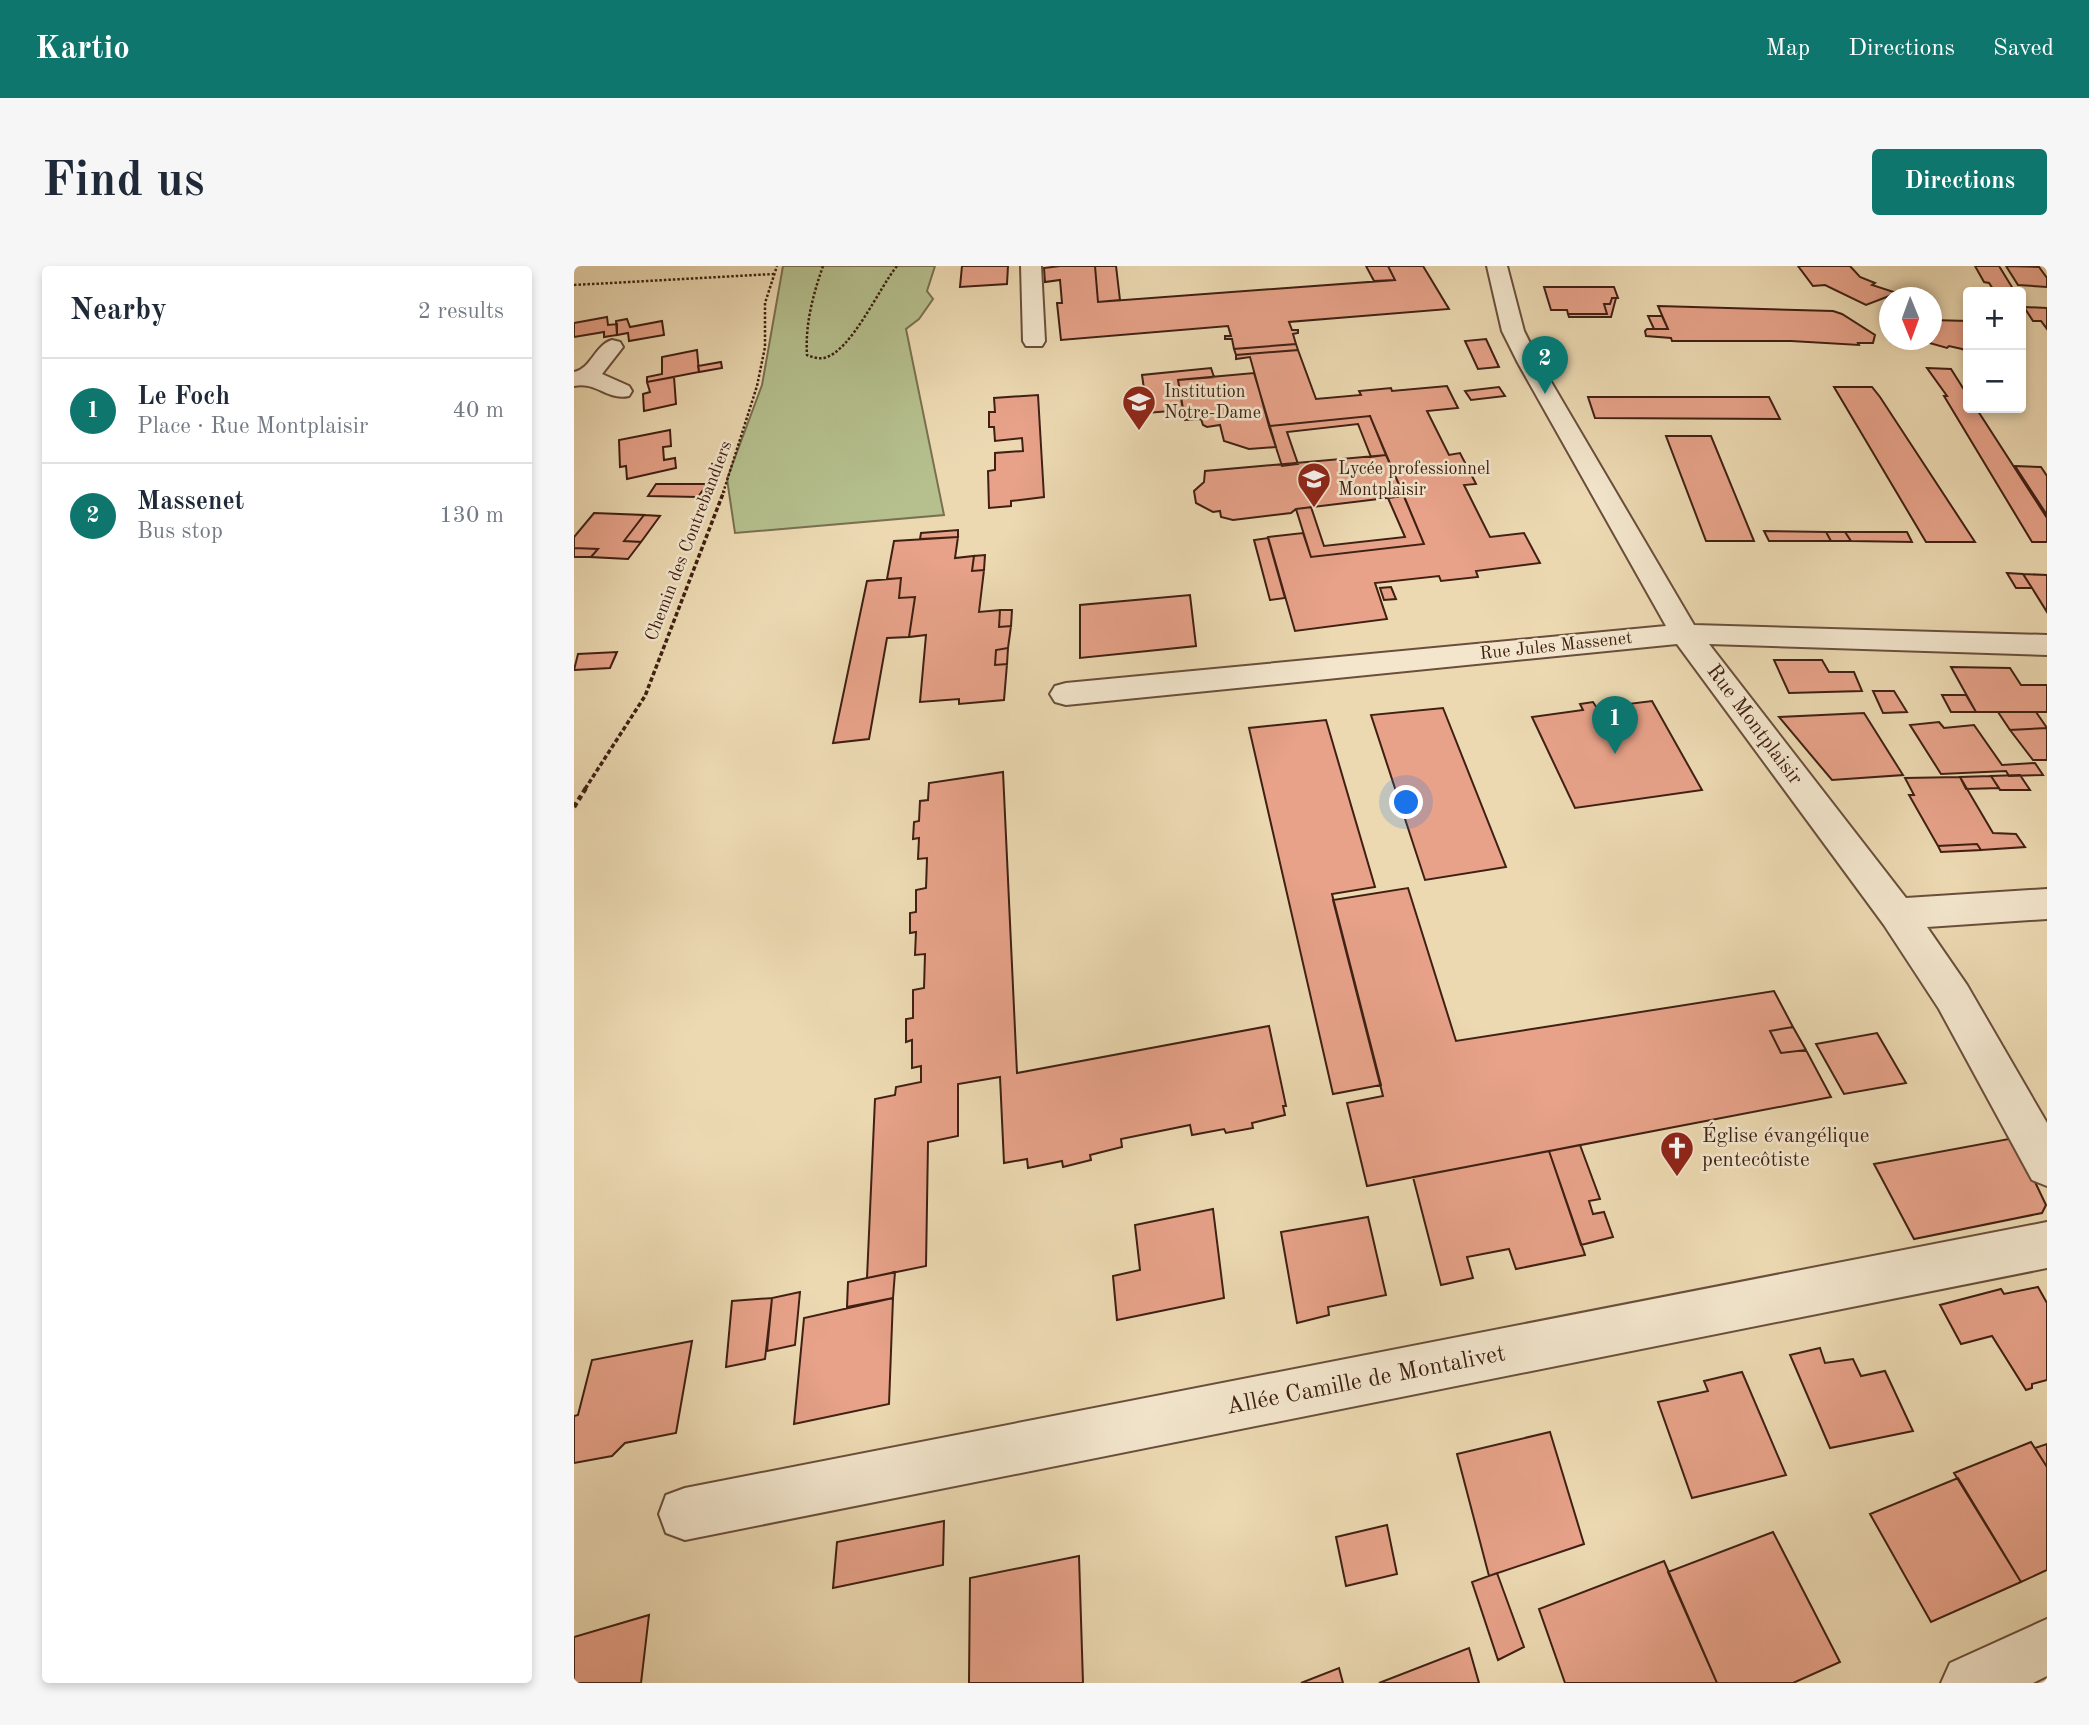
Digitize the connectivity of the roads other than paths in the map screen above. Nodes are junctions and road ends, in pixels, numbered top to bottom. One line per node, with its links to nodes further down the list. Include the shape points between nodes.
1 (1031, 266): 3 (street)
2 (1497, 266): 7 (street, Rue Montplaisir, via 1513,331 1529,363)
3 (1034, 341)
4 (612, 347): 5 (street)
5 (581, 378): 6 (street)
6 (621, 391)
7 (1685, 634): 8 (street, Rue Jules Massenet); 9 (street, Rue Jules Massenet); 11 (street, Rue Montplaisir)
8 (2047, 645)
9 (1066, 694)
10 (2047, 904): 11 (street)
11 (1897, 914): 12 (street, Rue Montplaisir, via 1953,997)
12 (2047, 1165)
13 (2047, 1245): 14 (street, Allée Camille de Montalivet)
14 (685, 1514)
15 (2047, 1647): 16 (street)
16 (1970, 1683)

